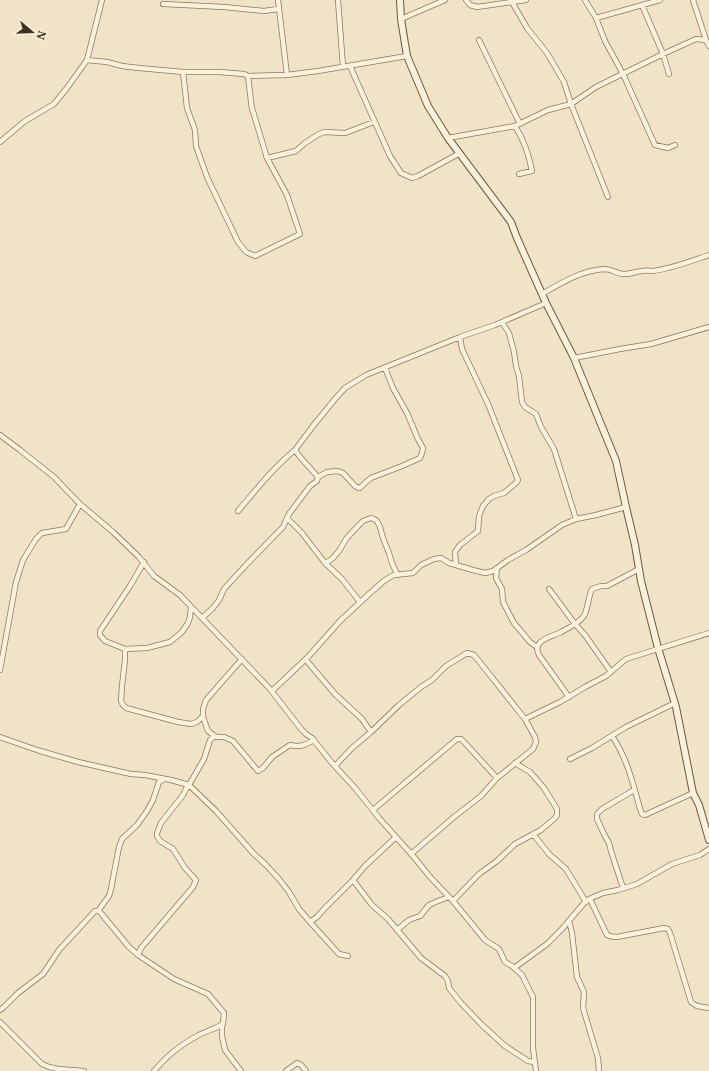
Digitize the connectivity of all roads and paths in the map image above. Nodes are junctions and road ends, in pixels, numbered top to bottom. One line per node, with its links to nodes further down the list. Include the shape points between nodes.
1 (102, 0): 22 (street)
2 (278, 0): 14 (street)
3 (338, 0): 24 (street)
4 (400, 0): 15 (street)
5 (444, 0): 15 (street)
6 (466, 0): 11 (street, via 470,5 477,7)
7 (526, 0): 11 (street)
8 (585, 0): 16 (street)
9 (660, 0): 13 (street)
10 (692, 0): 18 (street)
11 (512, 2): 30 (street, via 564,82)
12 (163, 4): 14 (street, via 264,11)
13 (642, 5): 16 (street); 20 (street)
14 (278, 9): 28 (street)
15 (401, 18): 21 (street)
16 (596, 18): 26 (street)
17 (478, 40): 32 (street)
18 (706, 40): 19 (street); 20 (street, via 696,39)
19 (709, 46)
20 (663, 54): 26 (street); 27 (street)
21 (407, 56): 23 (street); 33 (street, via 428,106)
22 (87, 60): 25 (street, via 133,68); 34 (street, via 54,104 25,121)
23 (350, 66): 24 (street); 31 (street)
24 (343, 67): 28 (street)
25 (183, 72): 29 (street, via 219,72); 37 (street, via 187,108 207,178 238,242 246,252 255,256 300,234 287,195)
26 (623, 74): 30 (street, via 596,87); 35 (street, via 656,145 668,148)
27 (669, 74)
28 (287, 75): 29 (street)
29 (248, 76): 37 (street, via 252,108)
30 (571, 104): 32 (street, via 548,110); 39 (street)
31 (374, 122): 36 (street, via 390,156 401,172 409,177 418,176); 37 (street, via 345,133 325,132 312,138 296,151)
32 (518, 125): 33 (street); 38 (street, via 532,171)
33 (448, 138): 36 (street)
34 (0, 142)
35 (675, 145)
36 (460, 153): 41 (street, via 511,222)
37 (267, 158)
38 (519, 174)
39 (608, 197)
40 (709, 256): 41 (street, via 652,271 619,274 605,269 587,272)
41 (542, 294): 42 (street)
42 (546, 304): 43 (street); 46 (street)
43 (502, 322): 45 (street); 55 (street, via 509,333 514,352 522,402 536,414 554,449)
44 (709, 327): 46 (street, via 651,344)
45 (460, 337): 47 (street); 58 (street, via 462,349 488,404 518,480 504,493 489,499 483,506 478,531 455,552)
46 (574, 358): 52 (street, via 616,461)
47 (385, 368): 49 (street, via 366,375 345,388); 50 (street, via 423,448 420,458 371,478 360,488 344,473 338,471 327,472)
48 (0, 435): 51 (street, via 54,477)
49 (296, 450): 50 (street); 53 (street, via 261,483)
50 (318, 477): 54 (street)
51 (80, 504): 56 (street); 73 (street, via 66,529 42,533 24,560 16,582)
52 (626, 507): 55 (street); 60 (street)
53 (238, 511)
54 (287, 518): 57 (street); 65 (street, via 284,527 224,589 214,608)
55 (576, 519): 59 (street, via 562,525)
56 (144, 562): 64 (street, via 154,576 180,595); 70 (street, via 100,631 105,641)
57 (325, 563): 61 (street, via 332,559 356,528 371,518 377,521 380,527); 63 (street)
58 (456, 565): 59 (street, via 485,573); 61 (street, via 441,558 434,559 421,565 414,573)
59 (497, 568): 68 (street, via 496,578 502,589 503,602 514,623)
60 (639, 569): 66 (street, via 607,586 592,589 584,616); 69 (street)
61 (397, 574): 63 (street, via 385,580)
62 (550, 589): 66 (street)
63 (360, 602): 72 (street)
64 (191, 607): 65 (street); 70 (street, via 188,623 170,642 147,648)
65 (202, 618): 71 (street)
66 (575, 624): 68 (street, via 546,638); 74 (street)
67 (709, 632): 69 (street)
68 (537, 647): 76 (street, via 539,655)
69 (658, 648): 74 (street, via 626,659); 77 (street)
70 (125, 649): 78 (street, via 122,705 191,724)
71 (242, 659): 75 (street); 78 (street, via 206,700)
72 (306, 660): 75 (street); 80 (street, via 335,694 362,719)
73 (0, 670)
74 (611, 672): 76 (street)
75 (272, 691): 84 (street, via 301,729)
76 (569, 697): 79 (street)
77 (675, 703): 82 (street); 92 (street)
78 (203, 716): 81 (street, via 208,731)
79 (524, 719): 80 (street, via 474,655 467,653 446,666); 86 (street, via 536,742 533,749)
80 (371, 732): 87 (street)
81 (215, 736): 84 (street, via 233,742 258,771 272,757 290,745 302,746); 90 (street, via 210,740 204,759)
82 (612, 736): 85 (street); 91 (street, via 625,758)
83 (0, 737): 89 (street, via 78,762)
84 (314, 740): 87 (street)
85 (570, 759)
86 (515, 763): 88 (street); 94 (street, via 530,772 557,809 555,818)
87 (335, 766): 93 (street)
88 (497, 778): 93 (street, via 464,742 457,739); 98 (street, via 481,796)
89 (164, 779): 90 (street); 104 (street, via 159,782 147,812 122,839 109,896)
90 (189, 785): 106 (street, via 266,865); 108 (street, via 161,823 157,836 173,849 196,880)
91 (634, 790): 92 (street, via 642,814 645,815); 100 (street, via 597,814 597,819 610,843)
92 (693, 793): 96 (street)
93 (373, 810): 95 (street)
94 (533, 834): 102 (street, via 549,854 566,869); 103 (street, via 515,844 479,874)
95 (396, 837): 98 (street); 99 (street)
96 (709, 840)
97 (709, 849): 100 (street, via 700,855 672,864 637,884)
98 (412, 854): 101 (street)
99 (353, 880): 106 (street); 107 (street, via 372,905 384,914)
100 (623, 888): 102 (street)
101 (449, 898): 103 (street); 107 (street, via 429,905 420,916 409,920)
102 (588, 900): 105 (street); 111 (street, via 607,935 612,938 668,929 691,1002)
103 (453, 901): 110 (street, via 485,940 499,949 505,962)
104 (98, 911): 108 (street); 112 (street, via 95,911 59,950 43,974)
105 (569, 921): 110 (street, via 547,944); 122 (street, via 577,976 584,992 583,1008 598,1058)
106 (310, 922): 109 (street, via 339,954)
107 (397, 930): 115 (street, via 420,958 445,976 449,988 482,1024 506,1046 528,1061)
108 (138, 955): 114 (street, via 174,979 208,994 224,1013)
109 (348, 956)
110 (514, 968): 115 (street, via 522,975 533,997)
111 (709, 1008)
112 (0, 1010)
113 (0, 1022): 116 (street, via 42,1064 58,1069)
114 (222, 1025): 117 (street, via 198,1035 174,1050); 118 (street, via 225,1050)
115 (535, 1062): 121 (street)
116 (84, 1071)
117 (154, 1071)
118 (241, 1071)
119 (286, 1071): 120 (street, via 297,1063)
120 (306, 1071)
121 (536, 1071)
122 (598, 1071)

